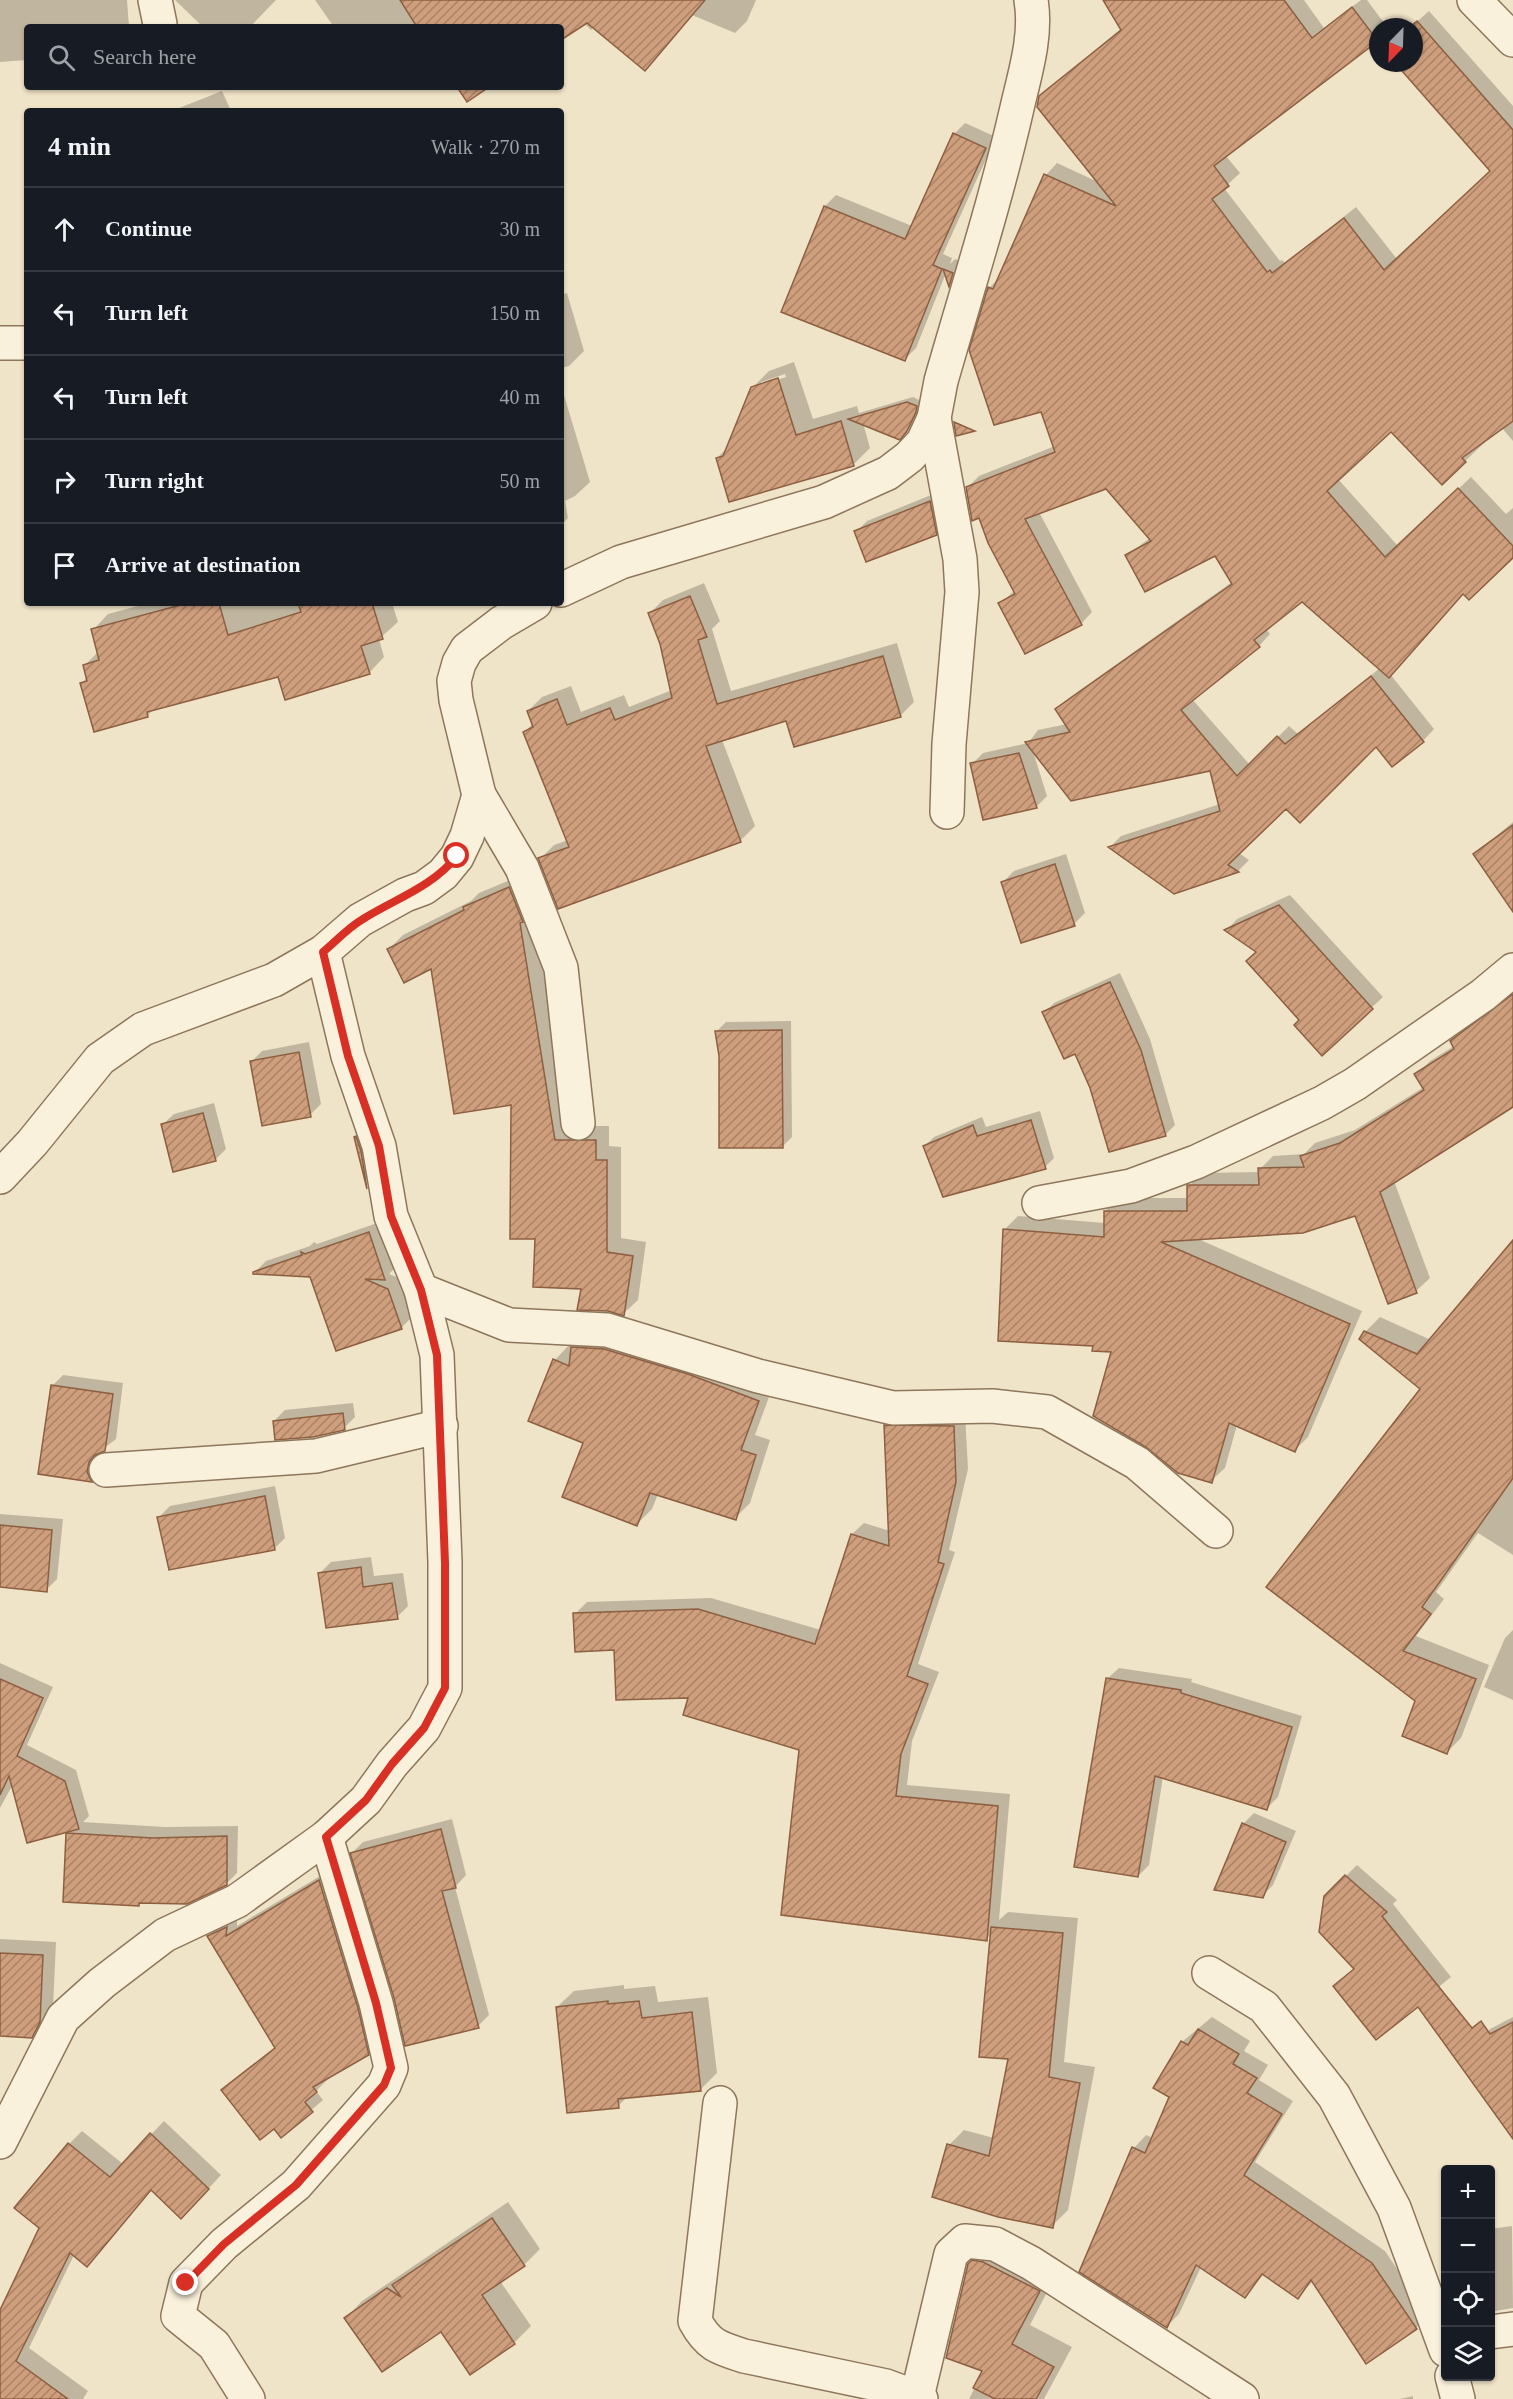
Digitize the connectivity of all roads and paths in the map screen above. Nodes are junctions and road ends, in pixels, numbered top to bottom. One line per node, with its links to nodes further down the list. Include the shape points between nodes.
1 (1031, 0): 6 (street, via 1033,25 1028,61 1008,148 941,381)
2 (1474, 0): 3 (street)
3 (1513, 39)
4 (0, 343): 5 (street)
5 (24, 343)
6 (934, 418): 7 (street, via 923,442 888,473 824,502 621,562); 10 (street, via 960,559 962,592)
7 (564, 589)
8 (529, 606): 9 (street, via 467,649 454,681)
9 (479, 795): 11 (street, via 467,836 443,874 424,888 360,920); 13 (street, via 522,868 561,968)
10 (947, 812)
11 (323, 952): 14 (street, via 274,980 143,1029 108,1053); 16 (street, via 348,1056 379,1146 391,1216)
12 (1513, 970): 15 (street, via 1473,1002 1322,1103 1196,1162 1131,1186)
13 (578, 1123)
14 (0, 1177)
15 (1039, 1203)
16 (421, 1290): 17 (street, via 437,1355); 19 (street, via 509,1325 607,1330 759,1376 893,1408 992,1406 1047,1412 1137,1463)
17 (441, 1426): 18 (street, via 316,1456); 20 (street, via 445,1688 424,1728 366,1800)
18 (106, 1470)
19 (1216, 1532)
20 (326, 1837): 23 (street, via 237,1901 165,1935 63,2018); 29 (street, via 376,2003 391,2068 384,2085 296,2185 224,2244 186,2283 178,2316 214,2345)
21 (1209, 1973): 26 (street, via 1264,2007 1334,2096 1394,2208)
22 (720, 2103): 28 (street, via 695,2321 705,2340 744,2356 886,2386)
23 (0, 2142)
24 (1513, 2329): 25 (street)
25 (1495, 2331)
26 (1441, 2332)
27 (1453, 2381): 31 (street)
28 (919, 2398): 30 (street, via 951,2254 965,2241 995,2244 1031,2263)
29 (248, 2399)
30 (1242, 2399)
31 (1458, 2399)

